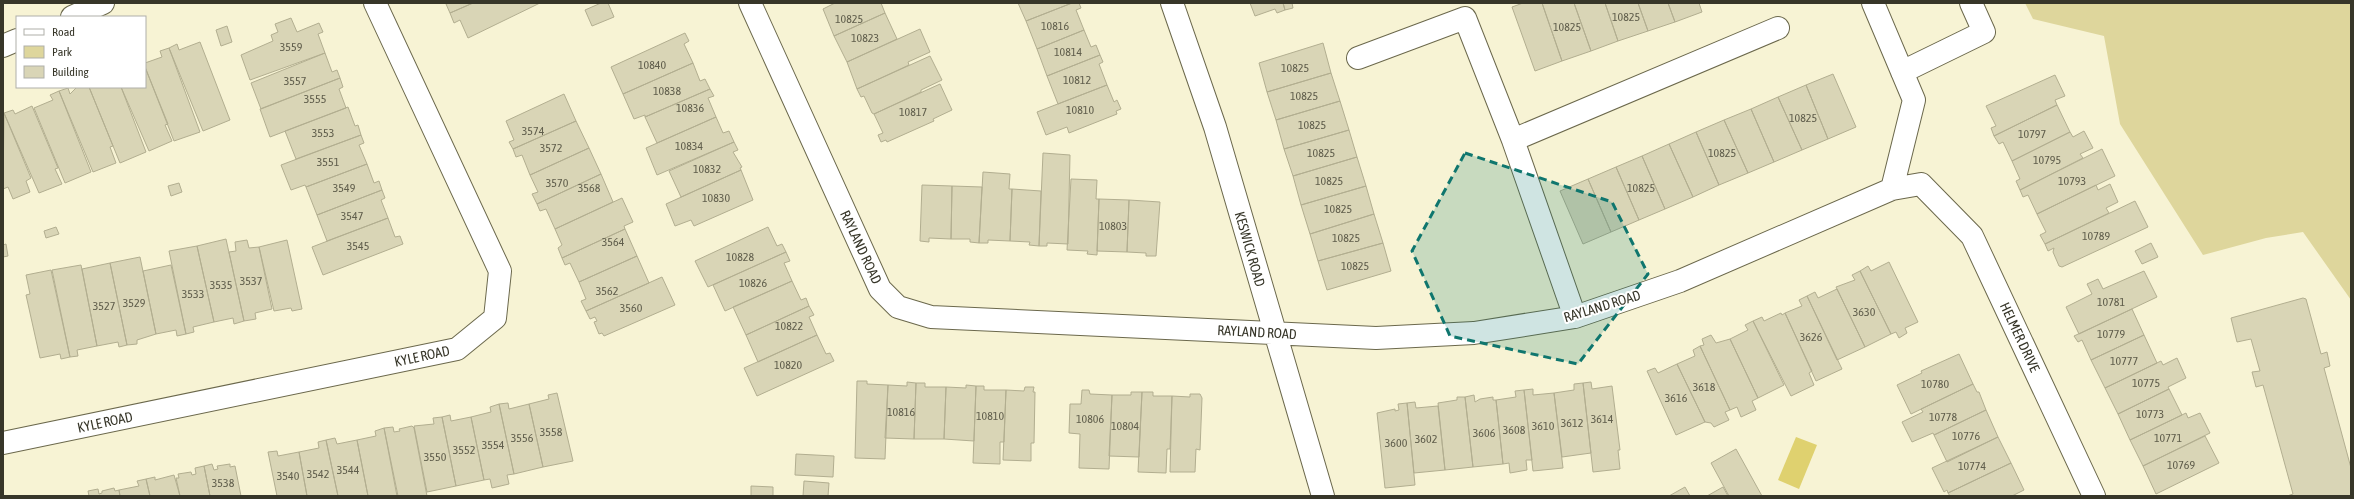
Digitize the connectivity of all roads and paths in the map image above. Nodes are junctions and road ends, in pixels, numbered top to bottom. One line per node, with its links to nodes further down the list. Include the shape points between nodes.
1 (103, 3): 7 (street)
2 (375, 3): 18 (street, KYLE ROAD, via 500,272 495,318 457,349)
3 (750, 3): 17 (street, RAYLAND ROAD, via 880,289 898,307 931,317)
4 (1172, 3): 17 (street, KESWICK ROAD, via 1215,127)
5 (1872, 3): 12 (street)
6 (1971, 3): 12 (street, via 1984,32)
7 (74, 16)
8 (1778, 28): 13 (street)
9 (16, 40): 10 (street)
10 (3, 46)
11 (1358, 58): 13 (street, via 1465,18)
12 (1902, 72): 14 (street, via 1914,100)
13 (1513, 140): 16 (street)
14 (1892, 189): 15 (street, RAYLAND ROAD, via 1921,184); 16 (street, RAYLAND ROAD, via 1680,281)
15 (1928, 191): 20 (street, HELMER DRIVE, via 1972,236)
16 (1575, 317): 17 (street, RAYLAND ROAD, via 1474,333 1376,338)
17 (1274, 333): 19 (street, KESWICK ROAD)
18 (3, 443)
19 (1323, 496)
20 (2094, 496)

